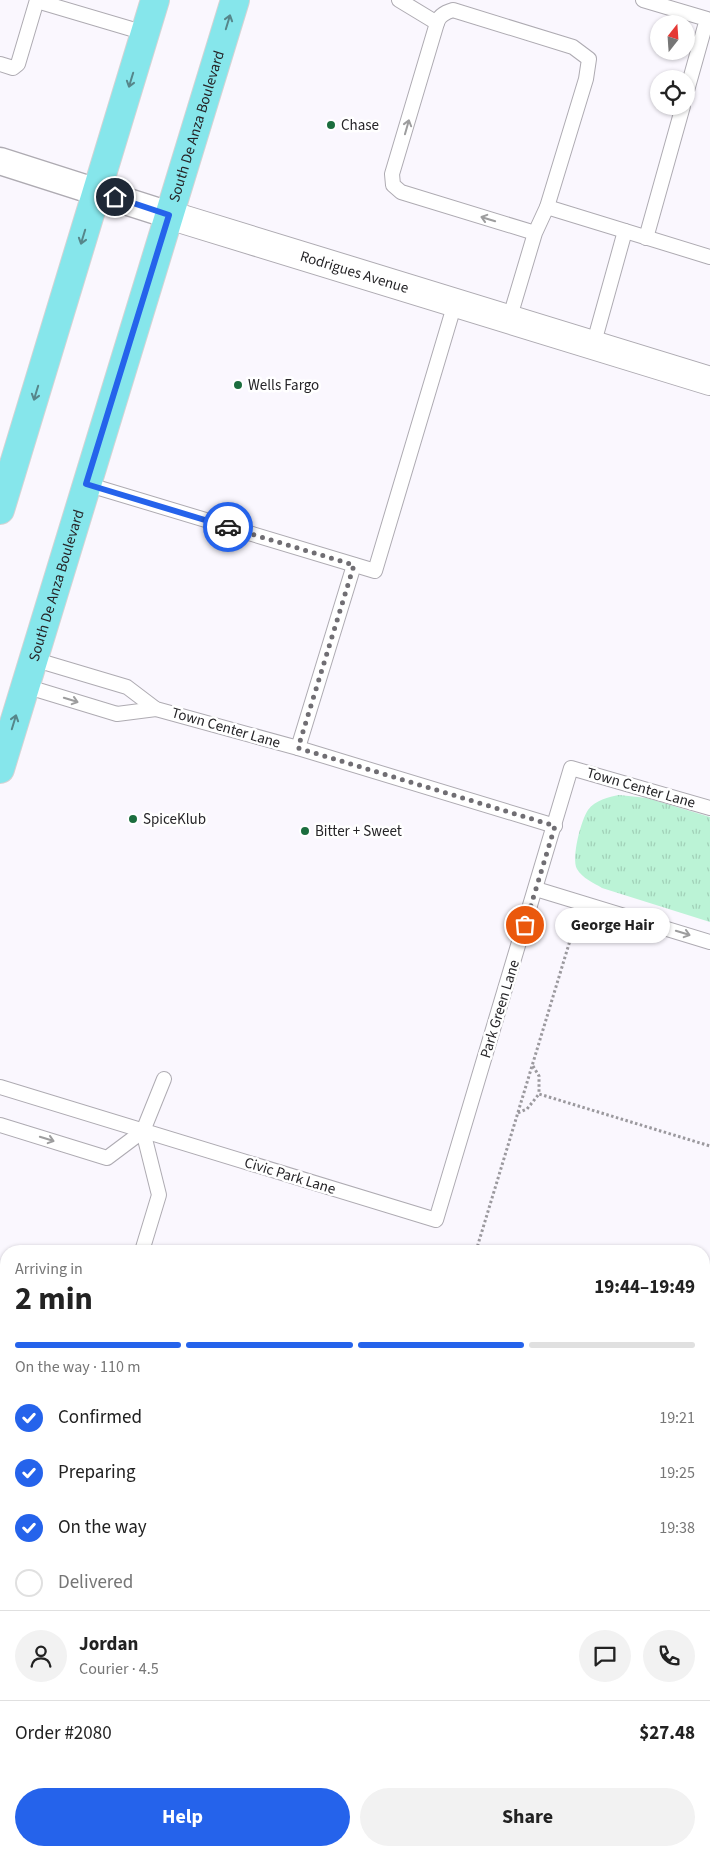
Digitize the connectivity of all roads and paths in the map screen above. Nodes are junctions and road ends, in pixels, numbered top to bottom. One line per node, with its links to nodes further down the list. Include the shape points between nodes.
1 (37, 0): 7 (lane); 8 (lane, via 18,64 13,68)
2 (155, 0): 7 (main road)
3 (235, 0): 14 (main road, South De Anza Boulevard, one-way to 3)
4 (399, 0): 6 (lane)
5 (643, 0): 9 (lane, via 707,19)
6 (437, 23): 13 (lane, via 445,13 453,10 573,47 588,59 586,79); 16 (lane, one-way to 6, via 401,192 393,185 392,174)
7 (145, 33): 12 (main road, one-way to 12)
8 (0, 64)
9 (693, 70)
10 (680, 115): 17 (lane)
11 (0, 161): 12 (street, Rodrigues Avenue)
12 (97, 191): 14 (street, Rodrigues Avenue); 23 (main road, one-way to 23)
13 (547, 207): 15 (lane); 16 (lane)
14 (169, 215): 19 (street, Rodrigues Avenue); 24 (main road, South De Anza Boulevard)
15 (625, 231): 17 (lane); 21 (lane)
16 (535, 233): 20 (lane)
17 (646, 238): 18 (lane)
18 (710, 256)
19 (455, 303): 20 (street, Rodrigues Avenue); 26 (lane, via 375,571)
20 (509, 320): 21 (street, Rodrigues Avenue)
21 (593, 346): 22 (street, Rodrigues Avenue)
22 (710, 381)
23 (6, 468): 25 (main road)
24 (86, 484): 26 (lane); 27 (main road, South De Anza Boulevard)
25 (0, 510)
26 (354, 565): 30 (lane)
27 (33, 659): 28 (main road, South De Anza Boulevard); 29 (lane, Town Center Lane, via 127,687)
28 (25, 686): 29 (lane, Town Center Lane, one-way to 29, via 117,714); 32 (main road, South De Anza Boulevard, one-way to 28)
29 (156, 709): 30 (lane, Town Center Lane)
30 (298, 748): 34 (lane, Town Center Lane)
31 (572, 768): 33 (lane, Town Center Lane); 34 (lane, Park Green Lane)
32 (0, 769)
33 (710, 808)
34 (555, 826): 35 (lane, Park Green Lane)
35 (536, 889): 37 (lane, one-way to 37); 46 (lane, Park Green Lane)
36 (578, 916): 38 (path)
37 (710, 942)
38 (532, 1066): 41 (path, via 539,1076); 42 (path)
39 (164, 1079): 44 (lane)
40 (0, 1087): 44 (lane, Civic Park Lane)
41 (539, 1094): 42 (path, via 528,1109); 45 (path)
42 (518, 1113): 48 (path)
43 (0, 1125): 44 (lane, one-way to 44, via 107,1158)
44 (144, 1131): 46 (lane, Civic Park Lane); 47 (lane, via 159,1195)
45 (710, 1146)
46 (436, 1220)
47 (144, 1245)
48 (478, 1245)

